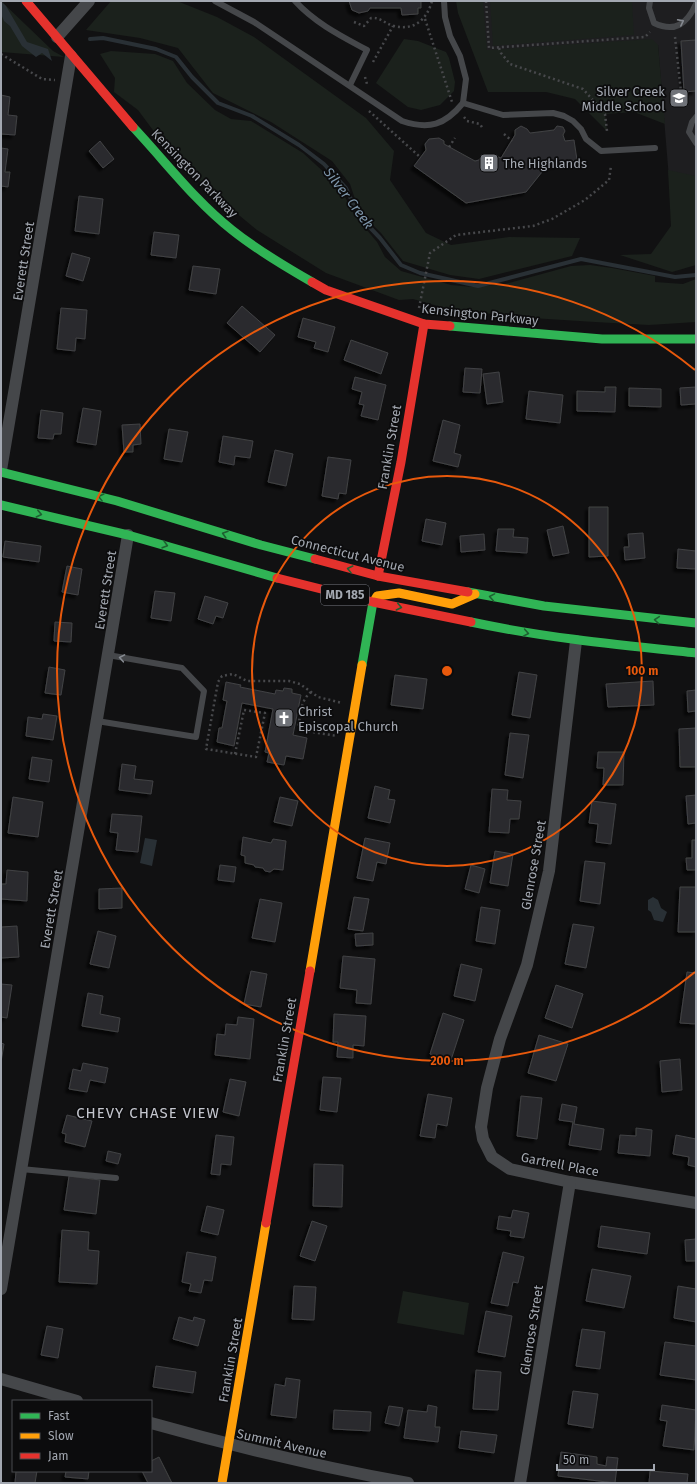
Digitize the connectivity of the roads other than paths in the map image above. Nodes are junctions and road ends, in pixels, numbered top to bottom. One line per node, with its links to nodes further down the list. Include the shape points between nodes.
1 (26, 1): 8 (street, Kensington Parkway)
2 (89, 1): 8 (street)
3 (215, 1): 10 (lane, via 254,22)
4 (295, 1): 10 (lane, via 324,26 367,50)
5 (444, 1): 11 (lane, via 448,30 460,56 466,79)
6 (650, 1): 7 (lane, one-way to 7, via 649,8 654,23 665,28 690,18)
7 (696, 4)
8 (57, 37): 9 (street, Kensington Parkway)
9 (71, 56): 15 (street, Kensington Parkway, via 201,201 232,230 272,259 326,290); 17 (street, Everett Street)
10 (350, 85): 11 (lane, via 402,121 415,125 429,126 442,122 454,114)
11 (463, 103): 14 (lane, via 503,115 553,113 564,116 573,121 601,152)
12 (696, 117): 13 (lane, via 690,132)
13 (696, 143)
14 (655, 148)
15 (424, 324): 16 (street, Kensington Parkway, via 602,340); 20 (street, Franklin Street, via 401,462)
16 (696, 339)
17 (1, 471): 20 (street, Connecticut Avenue / MD 185, one-way to 17, via 117,501)
18 (1, 505): 19 (street, MD 185, one-way to 19)
19 (128, 535): 21 (street, MD 185, one-way to 21); 28 (street, Everett Street)
20 (376, 580): 23 (street, Connecticut Avenue / MD 185)
21 (299, 583): 22 (street, via 313,579); 24 (street, MD 185)
22 (360, 588)
23 (475, 594): 24 (street, via 452,604 398,593 377,596); 25 (street, Connecticut Avenue / MD 185, one-way to 23, via 589,612)
24 (373, 602): 26 (street, MD 185, one-way to 26, via 527,634); 39 (street, Franklin Street)
25 (696, 623)
26 (576, 641): 27 (street, MD 185); 30 (street, Glenrose Street, via 549,871 528,965 500,1039)
27 (696, 653)
28 (108, 655): 29 (street, Everett Street); 29 (lane, one-way to 28, via 196,737 204,691 182,668)
29 (97, 721): 31 (street, Everett Street)
30 (487, 1088): 33 (street, Gartrell Place, via 481,1127 483,1139 492,1158 510,1169)
31 (22, 1169): 32 (lane); 35 (street, Everett Street)
32 (116, 1178)
33 (570, 1182): 34 (street, Gartrell Place); 42 (street, Glenrose Street)
34 (696, 1203)
35 (1, 1289)
36 (1, 1379): 37 (street)
37 (74, 1400)
38 (152, 1423): 39 (street, Summit Avenue)
39 (229, 1445): 40 (street, Franklin Street); 41 (street, Summit Avenue, via 341,1471)
40 (222, 1483)
41 (408, 1483)
42 (520, 1483)

